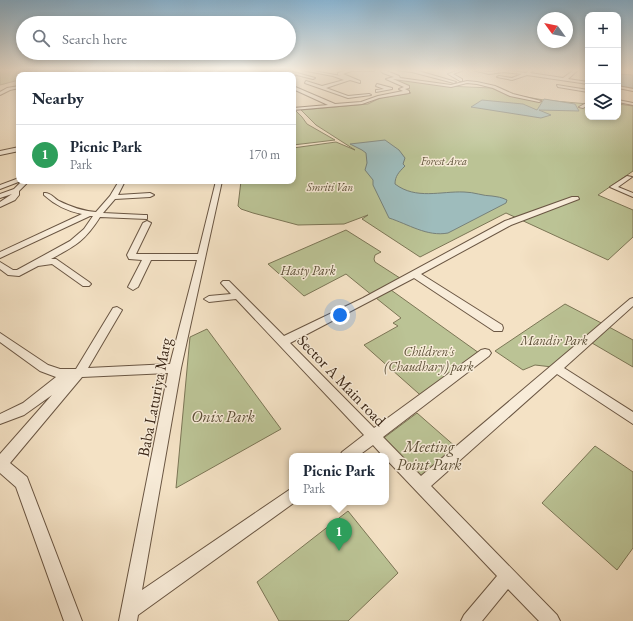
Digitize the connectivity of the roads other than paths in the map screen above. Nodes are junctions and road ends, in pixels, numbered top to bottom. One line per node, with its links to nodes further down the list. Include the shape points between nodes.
1 (320, 99): 8 (street)
2 (375, 99): 8 (street)
3 (530, 99): 4 (street)
4 (539, 101)
5 (621, 102): 6 (street)
6 (633, 104)
7 (585, 105): 9 (street)
8 (334, 106): 10 (street)
9 (581, 107)
10 (296, 109)
11 (16, 150): 12 (street)
12 (0, 153)
13 (629, 177): 22 (street, via 613,187)
14 (16, 181): 18 (street)
15 (23, 184): 19 (street)
16 (120, 184): 24 (street)
17 (217, 184): 29 (street, Baba Laturiya Marg)
18 (0, 187)
19 (15, 192): 23 (street); 26 (street)
20 (46, 194): 27 (street, via 56,202)
21 (150, 195): 24 (street)
22 (633, 195)
23 (0, 196)
24 (113, 197): 27 (street)
25 (575, 199): 34 (street, via 513,221)
26 (0, 205)
27 (95, 215): 28 (street); 30 (street, via 145,220 131,255 135,258); 31 (street, via 91,232); 32 (street, via 87,231 73,243 19,273 11,272)
28 (0, 255)
29 (202, 257): 30 (street); 46 (street, Baba Laturiya Marg)
30 (147, 258): 37 (street)
31 (50, 261): 33 (street); 36 (street)
32 (0, 265)
33 (23, 273)
34 (414, 274): 42 (street); 44 (street)
35 (226, 283): 38 (street, Sector A Main road)
36 (86, 284)
37 (133, 287)
38 (239, 296): 39 (street); 44 (street, Sector A Main road)
39 (209, 299)
40 (633, 301): 47 (street)
41 (117, 310): 48 (street)
42 (498, 328)
43 (0, 337): 48 (street, via 44,368 52,372)
44 (282, 342): 51 (street, Sector A Main road)
45 (485, 353): 51 (street)
46 (175, 368): 48 (street); 57 (street, Baba Laturiya Marg)
47 (556, 368): 50 (street); 54 (street)
48 (73, 374): 49 (street, via 20,412); 53 (street)
49 (0, 419)
50 (633, 419)
51 (374, 437): 52 (street); 54 (street, Sector A Main road)
52 (351, 453)
53 (0, 464): 58 (street, via 22,482)
54 (421, 486): 56 (street, Sector A Main road)
55 (289, 497): 57 (street)
56 (508, 576): 59 (street); 60 (street, Sector A Main road)
57 (129, 615)
58 (73, 621)
59 (470, 621)
60 (551, 621)

